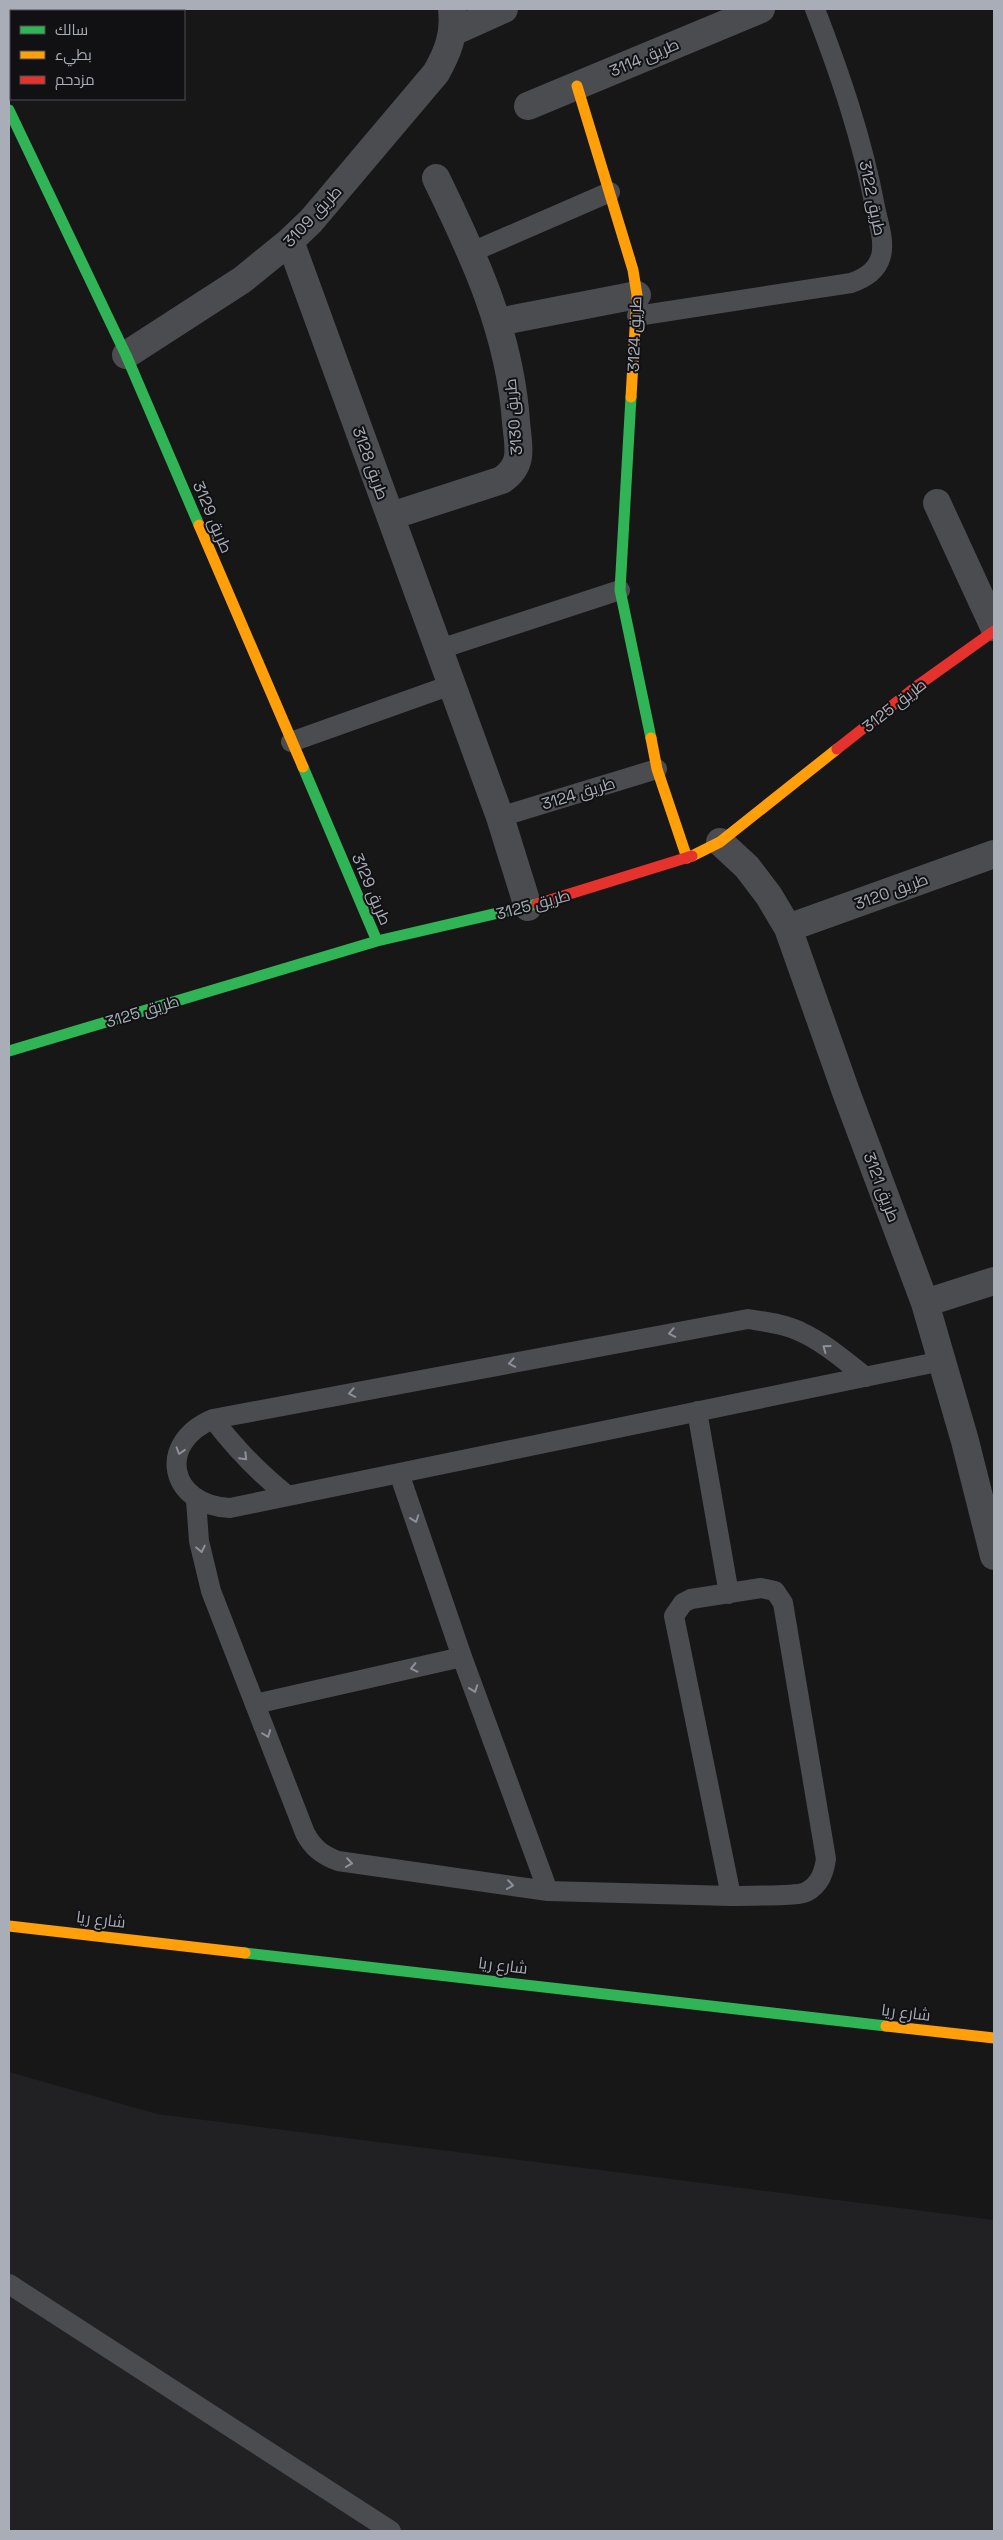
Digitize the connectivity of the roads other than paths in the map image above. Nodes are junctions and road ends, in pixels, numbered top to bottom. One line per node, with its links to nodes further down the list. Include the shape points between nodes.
1 (504, 9): 4 (street, طريق 3109)
2 (761, 9): 5 (street, طريق 3114)
3 (815, 9): 12 (lane, طريق 3122, via 842,79 869,176 882,242 881,256 875,268 864,278 851,283)
4 (452, 21): 10 (street, طريق 3109, via 447,54 436,73)
5 (577, 86): 6 (street, طريق 3114); 9 (street, طريق 3124)
6 (528, 106)
7 (9, 110): 14 (street, طريق 3129)
8 (436, 178): 11 (street, طريق 3130)
9 (610, 192): 11 (lane); 12 (street, طريق 3124, via 633,270)
10 (290, 242): 14 (street, طريق 3109, via 242,280); 16 (street, طريق 3128)
11 (472, 252): 13 (street, طريق 3130)
12 (637, 306): 13 (street); 17 (street, طريق 3124)
13 (498, 322): 16 (street, طريق 3130, via 509,366 515,411 518,457 514,471 502,480)
14 (126, 355): 21 (street, طريق 3129)
15 (937, 503): 18 (street, طريق 3125)
16 (391, 516): 19 (street, طريق 3128)
17 (620, 590): 19 (lane); 22 (street, طريق 3124)
18 (994, 629): 24 (street, طريق 3125)
19 (437, 650): 20 (street, طريق 3128)
20 (450, 684): 21 (lane); 23 (street, طريق 3128)
21 (291, 742): 29 (street, طريق 3129)
22 (657, 769): 23 (lane, طريق 3124); 26 (street, طريق 3124)
23 (500, 818): 27 (street, طريق 3128)
24 (720, 842): 26 (street, طريق 3125); 28 (street, طريق 3121, via 747,867 770,896)
25 (994, 854): 28 (street, طريق 3120)
26 (687, 858): 27 (street, طريق 3125)
27 (528, 908): 29 (street, طريق 3125)
28 (788, 928): 32 (street, طريق 3121)
29 (377, 941): 30 (street, طريق 3125)
30 (9, 1051)
31 (994, 1281): 32 (street)
32 (926, 1303): 33 (street, طريق 3121)
33 (942, 1361): 34 (lane); 40 (street, طريق 3121)
34 (866, 1377): 35 (lane); 36 (lane, one-way to 36, via 801,1332 748,1319)
35 (697, 1412): 37 (lane); 41 (lane)
36 (213, 1419): 38 (lane, one-way to 38, via 235,1448); 39 (lane, one-way to 39, via 196,1426 184,1438 177,1454 177,1472 184,1488)
37 (399, 1473): 38 (lane); 42 (lane, one-way to 42)
38 (288, 1496): 39 (lane, via 230,1508 212,1507)
39 (196, 1500): 43 (lane, one-way to 43, via 199,1541 212,1592)
40 (994, 1556)
41 (729, 1594): 45 (lane, via 683,1602 674,1616 674,1624); 45 (lane, via 761,1588 780,1596 826,1859 824,1872 805,1893)
42 (462, 1657): 43 (lane, one-way to 43); 44 (lane, one-way to 44)
43 (255, 1704): 44 (lane, one-way to 44, via 305,1833 326,1857 338,1862)
44 (548, 1890): 45 (lane)
45 (731, 1896)
46 (9, 1926): 47 (street, شارع ريا)
47 (994, 2038)
48 (9, 2284): 49 (lane)
49 (391, 2531)

